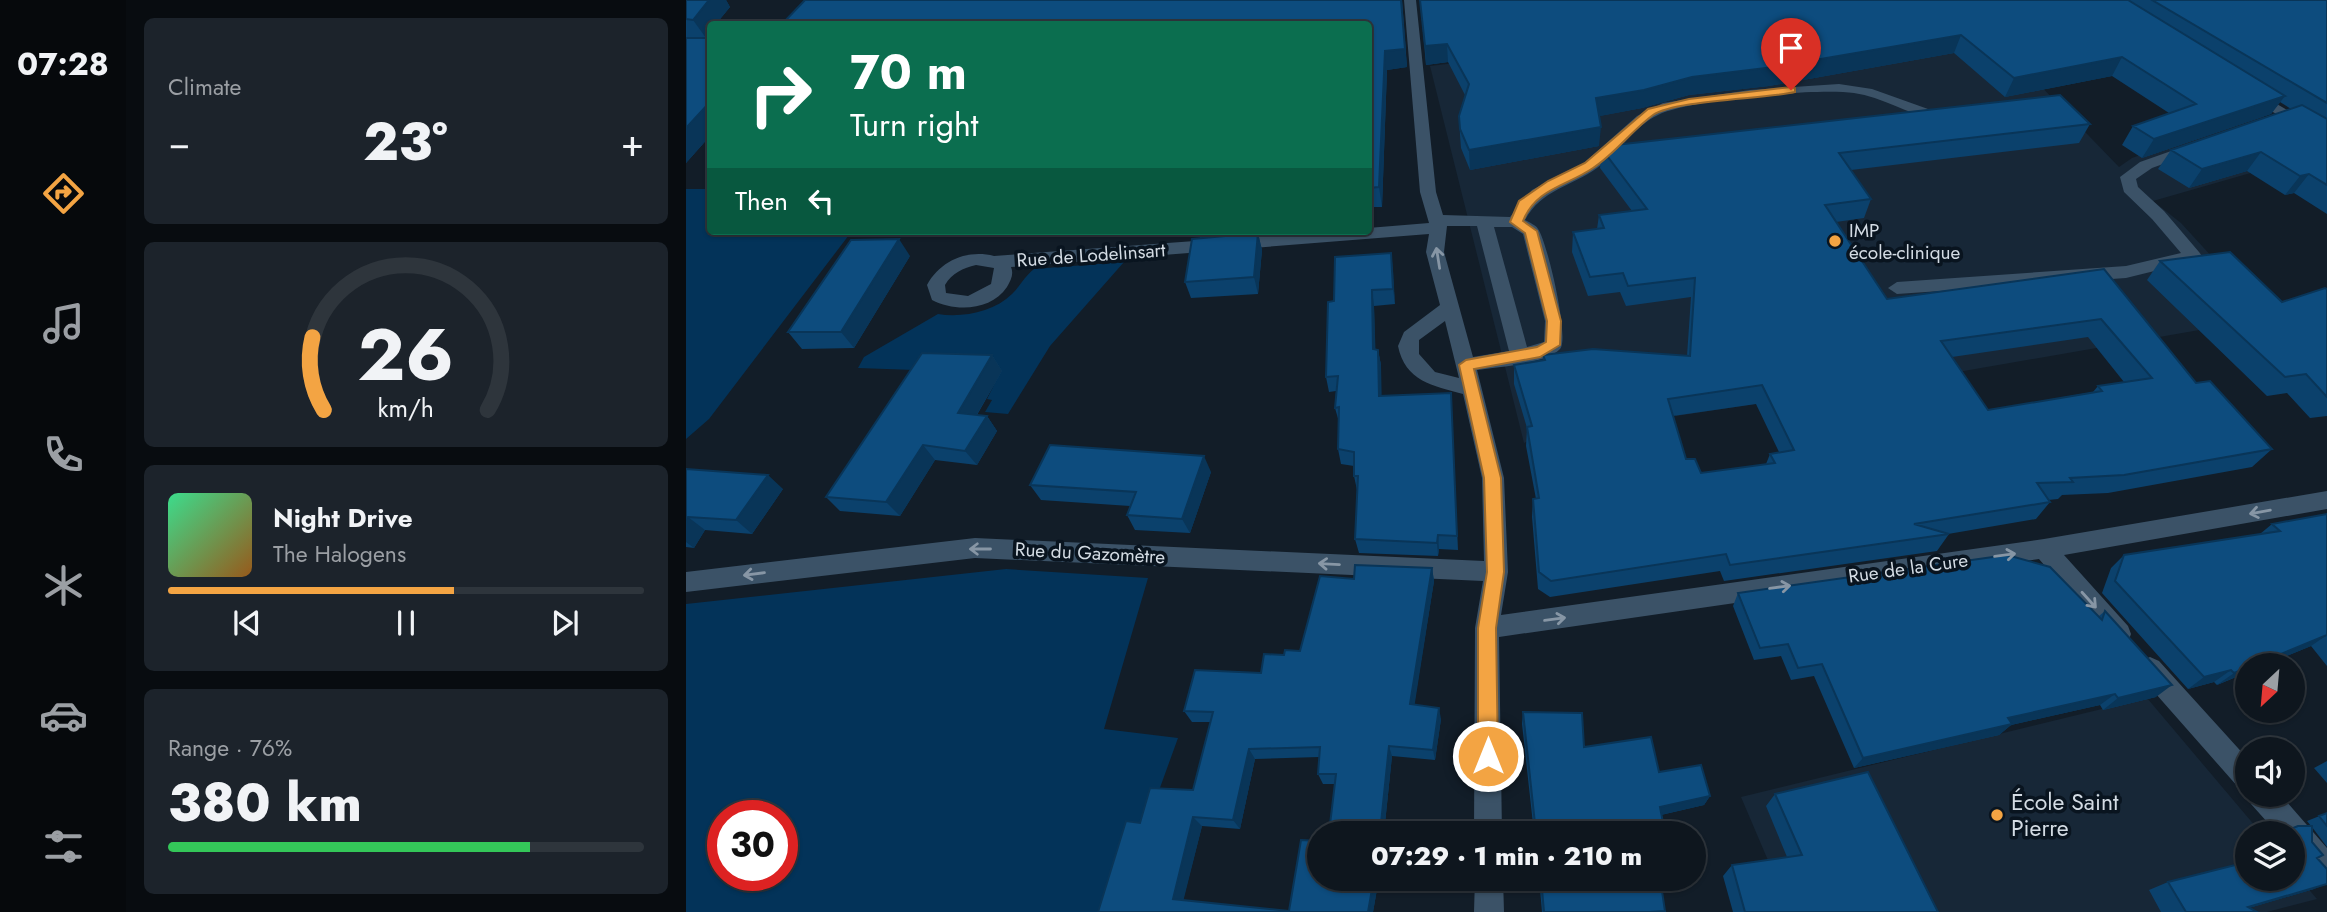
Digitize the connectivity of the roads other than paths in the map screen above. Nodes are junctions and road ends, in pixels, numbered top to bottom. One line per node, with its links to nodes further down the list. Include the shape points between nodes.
1 (1415, 5): 10 (street, via 1428,192)
2 (2242, 87): 4 (street)
3 (1968, 115): 9 (street, via 1931,117 1875,92 1842,87 1689,102 1651,111 1590,166 1523,204)
4 (2289, 116): 5 (street); 6 (street)
5 (2263, 125)
6 (2327, 139)
7 (2211, 142): 14 (street, via 2147,164 2128,177 2130,190 2193,256 2126,272)
8 (1484, 221): 9 (street, Rue de Lodelinsart); 10 (street, Rue de Lodelinsart); 16 (street)
9 (1516, 222): 16 (street, via 1531,231 1554,321 1553,345)
10 (1438, 224): 11 (street, Rue de Lodelinsart); 15 (street, one-way to 10, via 1435,252)
11 (1372, 230)
12 (1310, 235): 13 (street, Rue de Lodelinsart)
13 (995, 262)
14 (1897, 289)
15 (1450, 307): 17 (street); 18 (street, via 1411,337 1410,356 1428,377)
16 (1520, 356): 17 (street)
17 (1466, 365): 18 (street)
18 (1472, 389): 21 (street, via 1493,478)
19 (2327, 500): 20 (street, Rue de la Cure, one-way to 20)
20 (2044, 549): 23 (street, Rue de la Cure, one-way to 20); 24 (street, one-way to 24)
21 (1496, 572): 22 (street, Rue du Gazomètre, one-way to 22, via 975,548); 23 (street)
22 (686, 582)
23 (1487, 628): 26 (street)
24 (2235, 764)
25 (2272, 807): 27 (street)
26 (1488, 821)
27 (2327, 869)
28 (1489, 891): 29 (street)
29 (1489, 912)

